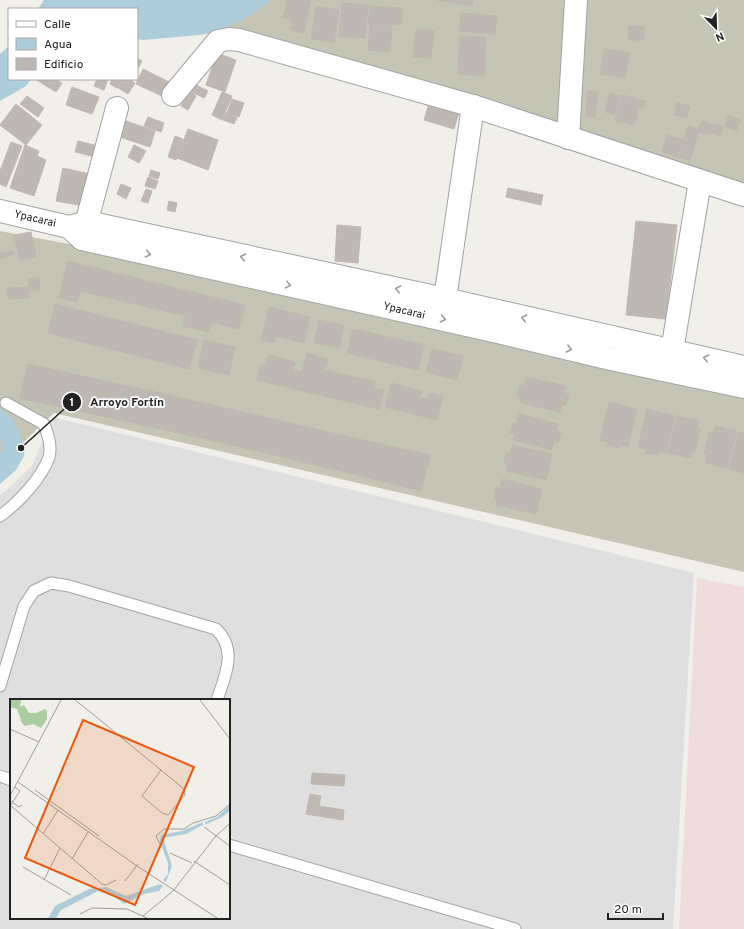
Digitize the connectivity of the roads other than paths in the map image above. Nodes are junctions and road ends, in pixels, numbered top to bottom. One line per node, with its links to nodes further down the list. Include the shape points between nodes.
1 (576, 0): 5 (street)
2 (173, 95): 3 (street, via 218,41 228,39)
3 (473, 106): 5 (street); 11 (street)
4 (116, 108): 9 (street)
5 (568, 138): 6 (street)
6 (700, 181): 7 (street); 13 (street)
7 (744, 195)
8 (0, 211): 9 (street, Ypacarai)
9 (79, 229): 10 (street, Ypacarai)
10 (269, 272): 11 (street, Ypacarai, one-way to 10); 12 (street, Ypacarai, one-way to 12)
11 (445, 299): 12 (street, Ypacarai)
12 (499, 322): 13 (street, Ypacarai, one-way to 12); 15 (street, Ypacarai, one-way to 15, via 611,359)
13 (672, 351): 14 (street, Ypacarai, one-way to 13)
14 (744, 367)
15 (744, 387)
16 (6, 403): 17 (lane, via 44,424 50,440 49,457 38,475 19,501)
17 (0, 516)
18 (0, 686): 19 (lane, via 24,606 34,591 50,583 69,586 216,629 223,635 230,655)
19 (217, 699)
20 (0, 776): 21 (lane)
21 (10, 780)
22 (230, 845): 23 (lane)
23 (515, 929)

